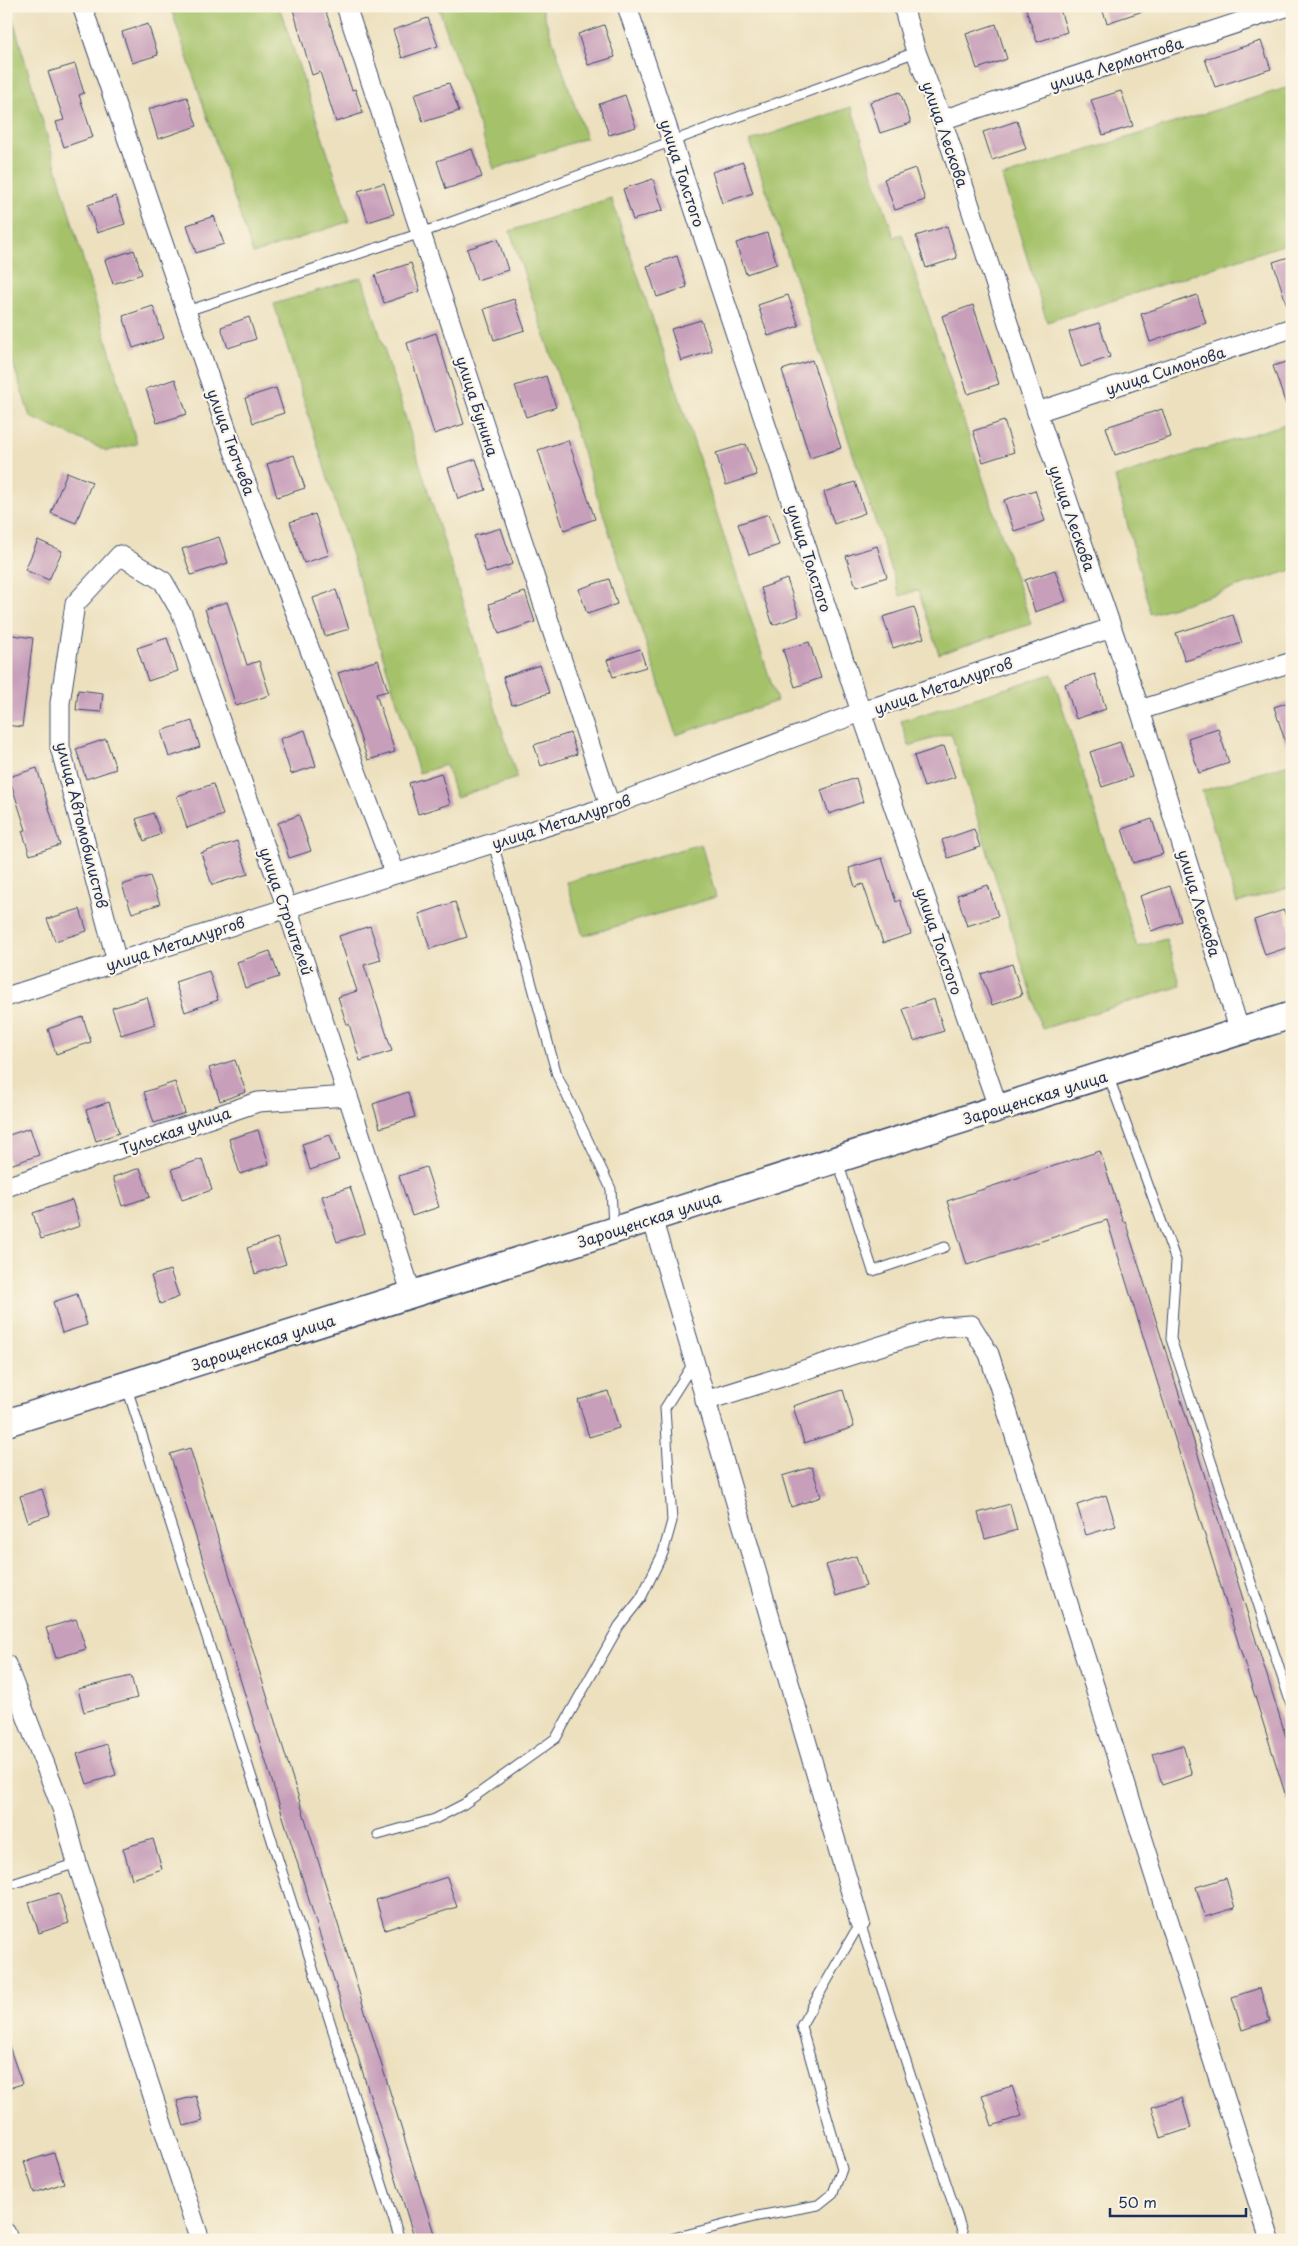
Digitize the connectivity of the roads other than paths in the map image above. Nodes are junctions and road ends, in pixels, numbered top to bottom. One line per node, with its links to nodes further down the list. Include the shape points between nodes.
1 (82, 6): 10 (street, улица Тютчева)
2 (346, 6): 9 (street, улица Бунина)
3 (627, 6): 8 (street, улица Толстого)
4 (903, 6): 6 (street, улица Лескова)
5 (1289, 6): 7 (street, улица Лермонтова)
6 (916, 52): 7 (street, улица Лескова); 8 (lane)
7 (942, 120): 12 (street, улица Лескова)
8 (672, 142): 9 (lane); 17 (street, улица Толстого)
9 (421, 233): 10 (lane); 18 (street, улица Бунина)
10 (187, 312): 20 (street, улица Тютчева, via 234,451)
11 (1292, 328): 12 (street, улица Симонова)
12 (1037, 412): 14 (street, улица Лескова)
13 (120, 556): 21 (street, улица Строителей, via 163,580 182,614); 22 (street, улица Автомобилистов, via 75,604 60,703 60,747)
14 (1110, 628): 16 (street, улица Лескова); 17 (street, улица Металлургов)
15 (1292, 662): 16 (street)
16 (1140, 710): 25 (street, улица Лескова)
17 (861, 712): 18 (street, улица Металлургов); 28 (street, улица Толстого)
18 (610, 806): 19 (street, улица Металлургов)
19 (493, 843): 20 (street, улица Металлургов); 32 (lane, via 558,1075 611,1189)
20 (395, 874): 21 (street, улица Металлургов)
21 (287, 908): 22 (street, улица Металлургов); 27 (street, улица Строителей)
22 (117, 962): 23 (street, улица Металлургов)
23 (6, 997)
24 (1292, 1015): 25 (street, Зарощенская улица)
25 (1240, 1032): 26 (street, Зарощенская улица)
26 (1108, 1075): 28 (street, Зарощенская улица); 40 (lane, via 1176,1261 1171,1339)
27 (348, 1096): 30 (street, Тульская улица, via 258,1102); 34 (street, улица Строителей)
28 (998, 1108): 29 (street, Зарощенская улица)
29 (837, 1159): 31 (street, Зарощенская улица); 33 (lane, via 873,1271)
30 (6, 1188)
31 (652, 1218): 32 (street, Зарощенская улица); 35 (street)
32 (613, 1230): 34 (street, Зарощенская улица)
33 (944, 1247)
34 (412, 1295): 36 (street, Зарощенская улица)
35 (694, 1361): 37 (street); 41 (lane, via 665,1408 672,1521 663,1554 641,1598 619,1626 556,1738 464,1804 435,1819)
36 (126, 1385): 38 (street, Зарощенская улица); 48 (lane)
37 (705, 1401): 44 (street); 51 (street, via 941,1327 971,1325 989,1354)
38 (6, 1423)
39 (6, 1664): 42 (street, via 62,1811)
40 (1292, 1707)
41 (378, 1835)
42 (77, 1863): 43 (lane); 47 (street)
43 (6, 1886)
44 (860, 1923): 49 (lane, via 801,2026 842,2169 834,2193 818,2205 758,2216); 50 (lane)
45 (6, 2233): 46 (street)
46 (8, 2240)
47 (200, 2240)
48 (400, 2240)
49 (666, 2240)
50 (965, 2240)
51 (1270, 2240)

